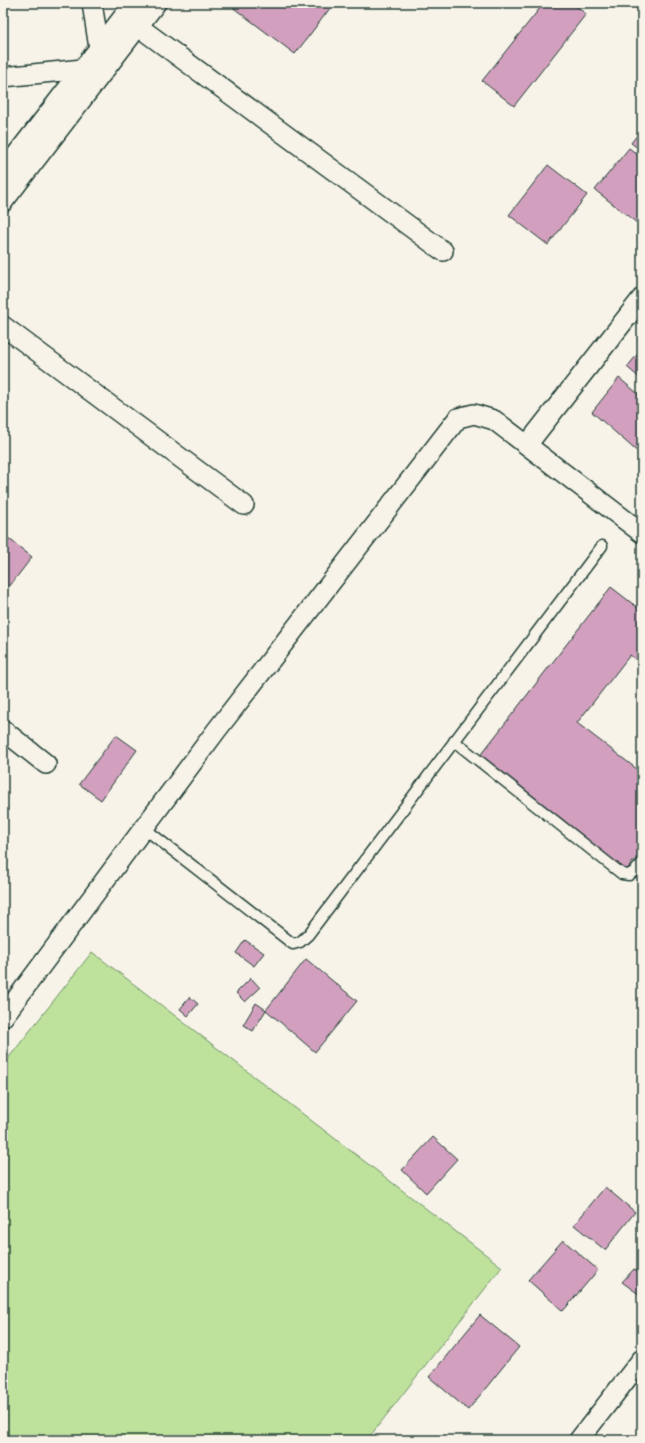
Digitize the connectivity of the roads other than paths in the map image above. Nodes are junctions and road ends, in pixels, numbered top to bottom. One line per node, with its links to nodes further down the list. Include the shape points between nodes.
1 (92, 3): 4 (street)
2 (156, 3): 3 (street)
3 (132, 15): 4 (street); 8 (street); 9 (street)
4 (99, 48): 5 (street)
5 (82, 69): 6 (street); 7 (street)
6 (3, 77)
7 (3, 172)
8 (3, 202)
9 (442, 251)
10 (642, 298): 12 (street)
11 (3, 326): 13 (street)
12 (527, 445): 14 (street); 19 (street, via 494,420 474,414 458,418)
13 (244, 505)
14 (642, 533)
15 (602, 546): 17 (lane)
16 (3, 730): 18 (street)
17 (454, 741): 19 (lane, via 308,935 293,944); 20 (lane, via 622,874 629,875)
18 (46, 764)
19 (144, 828): 21 (street)
20 (642, 863)
21 (3, 1017)
22 (642, 1359): 23 (street)
23 (580, 1440)

